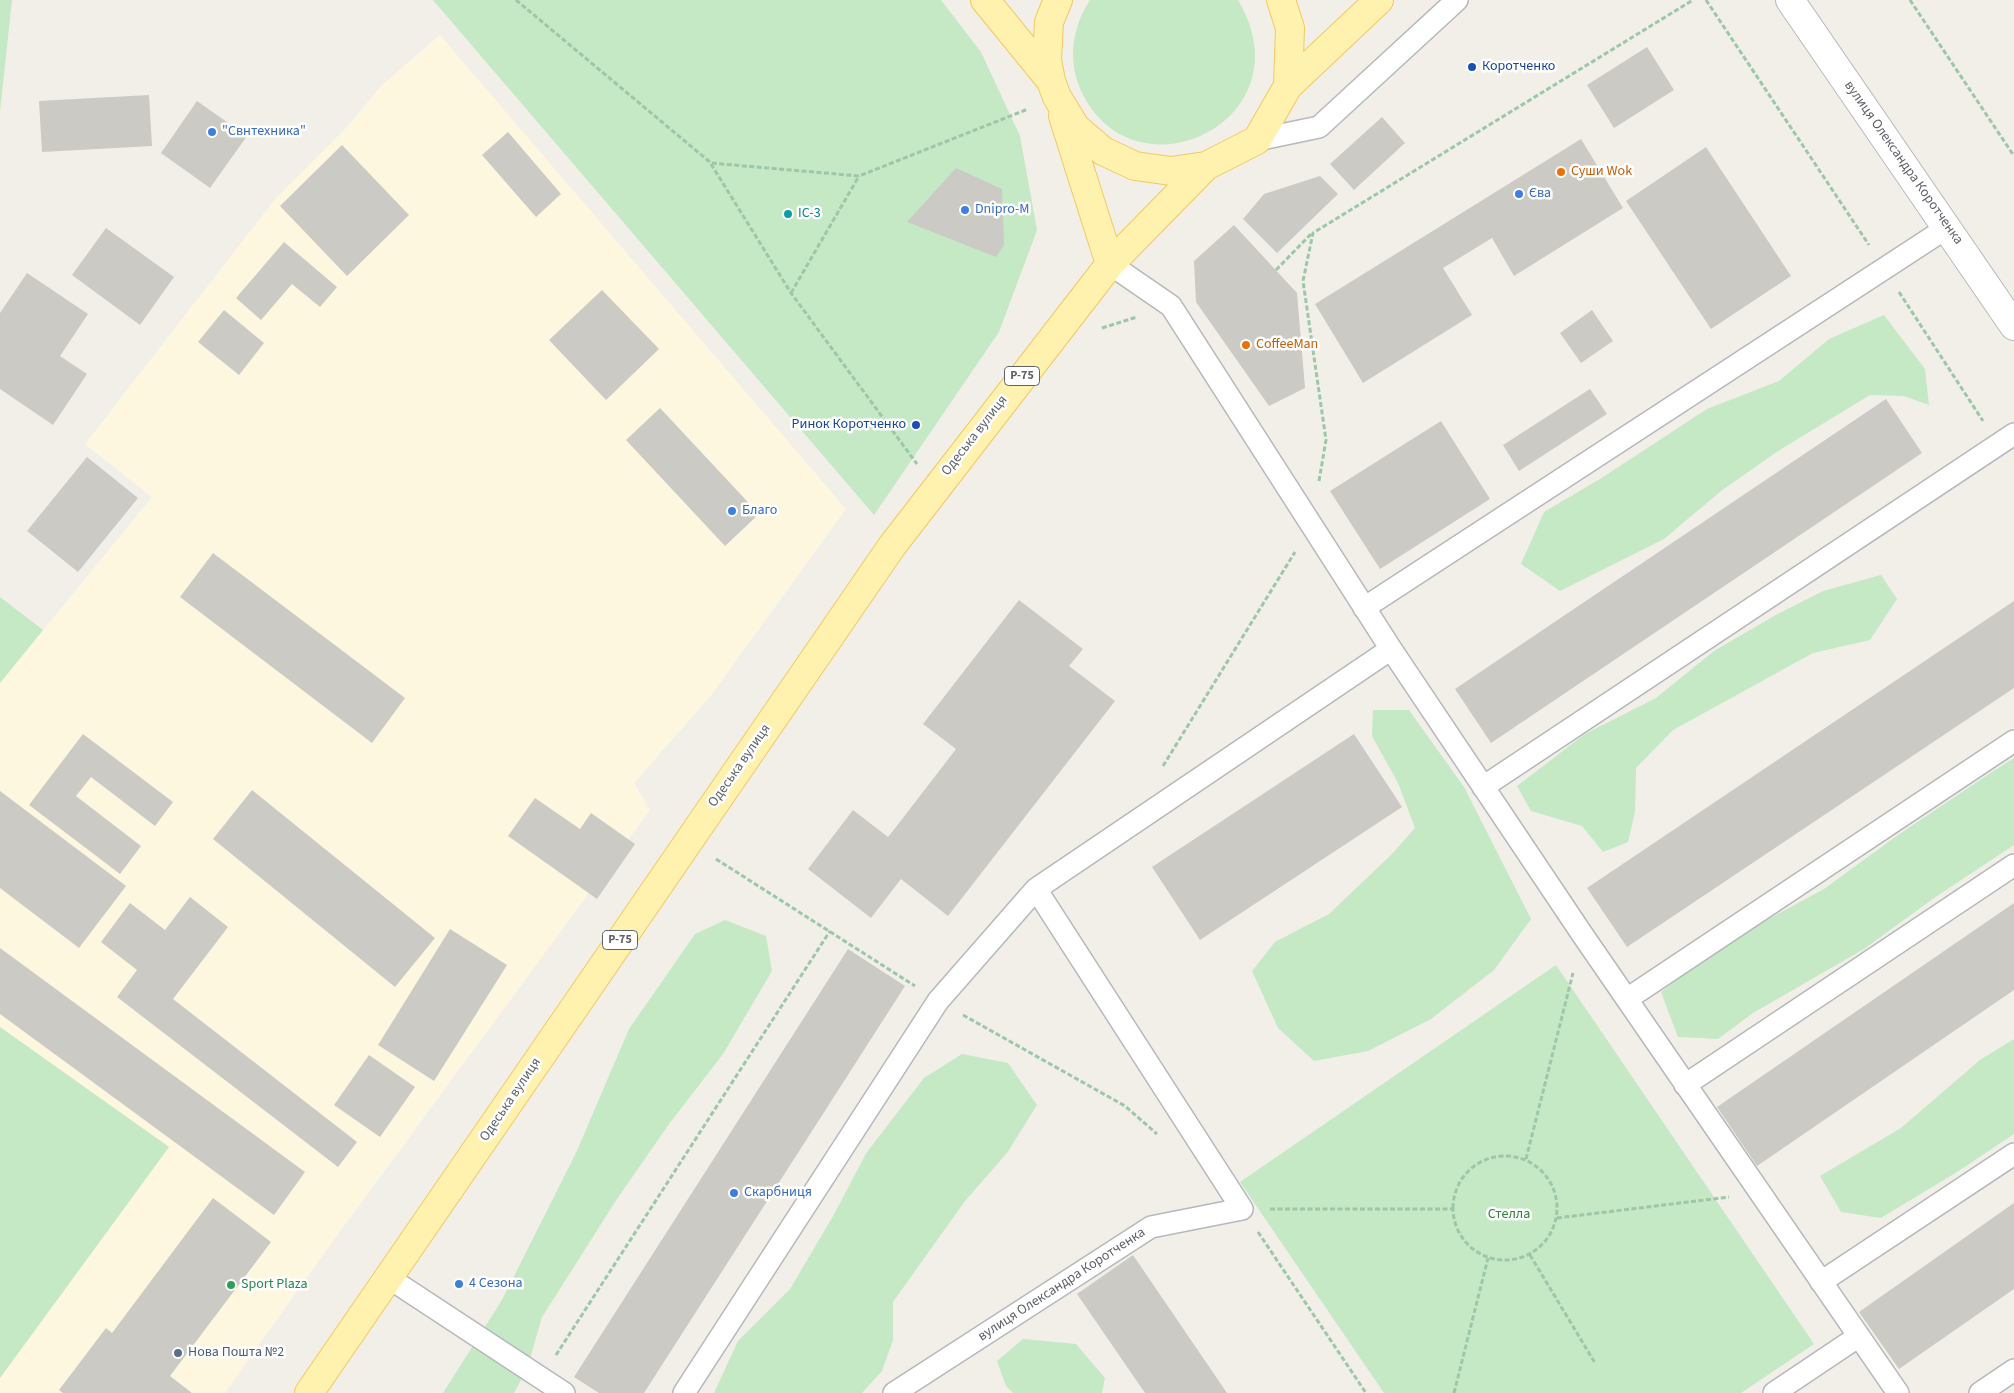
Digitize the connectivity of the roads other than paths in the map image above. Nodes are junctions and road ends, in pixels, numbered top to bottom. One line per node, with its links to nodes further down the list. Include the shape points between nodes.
1 (985, 0): 8 (main road, Р-75)
2 (1058, 0): 8 (main road, Р-75, via 1049,22 1047,60)
3 (1281, 0): 7 (main road, via 1290,28)
4 (1379, 0): 7 (main road)
5 (1457, 0): 9 (lane, via 1319,127)
6 (1790, 0): 11 (street, вулиця Олександра Коротченка)
7 (1288, 86): 9 (main road)
8 (1054, 89): 10 (main road, Р-75, via 1076,128 1103,151 1135,166 1171,171); 12 (main road, Р-75)
9 (1257, 140): 10 (main road, Р-75)
10 (1206, 166): 12 (main road, Одеська вулиця / Р-75)
11 (1948, 227): 13 (street, вулиця Олександра Коротченка); 15 (lane)
12 (1110, 264): 15 (lane, via 1172,306); 24 (main road, Одеська вулиця / Р-75, via 892,546)
13 (2014, 326)
14 (2006, 439): 18 (lane)
15 (1364, 608): 16 (lane)
16 (1391, 649): 18 (lane); 20 (lane)
17 (2014, 741): 21 (lane)
18 (1483, 786): 21 (lane)
19 (2014, 865): 22 (lane)
20 (1036, 890): 30 (lane, via 938,1001); 31 (lane, вулиця Олександра Коротченка, via 1242,1209 1152,1227)
21 (1627, 999): 22 (lane)
22 (1685, 1084): 25 (lane)
23 (2014, 1154): 25 (lane)
24 (389, 1278): 28 (main road, Одеська вулиця / Р-75); 29 (lane)
25 (1821, 1282): 26 (lane)
26 (1859, 1336): 32 (lane); 33 (lane)
27 (2014, 1370): 34 (lane)
28 (309, 1393)
29 (564, 1393)
30 (684, 1393)
31 (894, 1393)
32 (1774, 1393)
33 (1898, 1393)
34 (1980, 1393)

